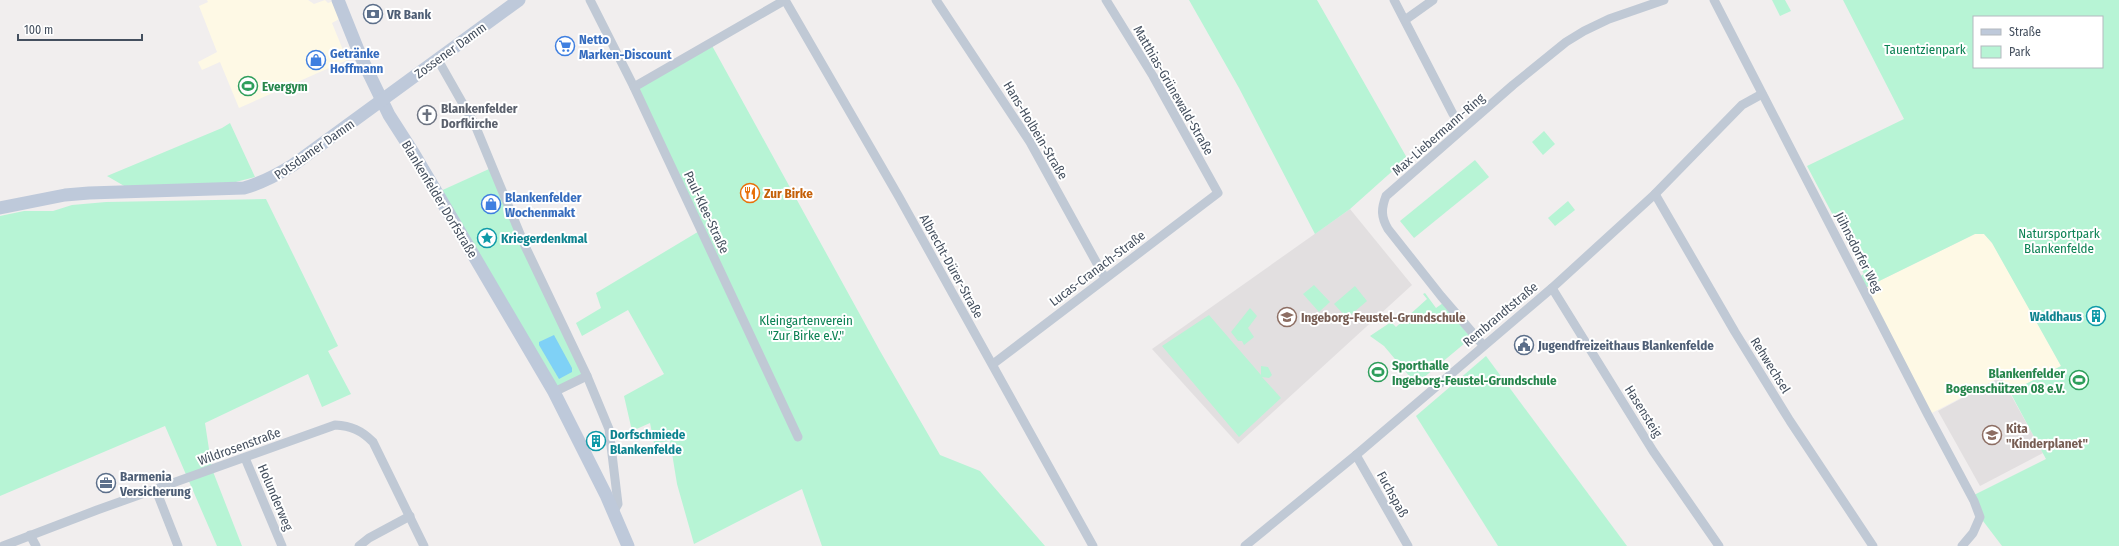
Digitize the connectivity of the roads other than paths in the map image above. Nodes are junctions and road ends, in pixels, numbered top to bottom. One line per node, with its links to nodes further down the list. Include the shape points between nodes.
1 (338, 0): 15 (main road, Blankenfelder Dorfstraße)
2 (519, 0): 12 (main road, Zossener Damm)
3 (590, 0): 13 (street, Paul-Klee-Straße)
4 (785, 0): 13 (street); 23 (street, Albrecht-Dürer-Straße)
5 (936, 0): 20 (street, Hans-Holbein-Straße, via 1030,142)
6 (1106, 0): 17 (street, Matthias-Grünewald-Straße, via 1153,76)
7 (1394, 0): 11 (street)
8 (1433, 0): 11 (street)
9 (1664, 0): 22 (street, Max-Liebermann-Ring, via 1609,19 1566,42 1386,196 1382,212 1388,229 1437,292)
10 (1714, 0): 14 (street, Jühnsdorfer Weg)
11 (1405, 20): 16 (street)
12 (438, 60): 15 (main road, Zossener Damm); 24 (street, Blankenfelder Dorfstraße, via 475,125 525,246)
13 (634, 87): 26 (street, Paul-Klee-Straße)
14 (1762, 94): 18 (street, Rembrandtstraße, via 1742,105); 45 (street, Jühnsdorfer Weg, via 1974,501 1980,517 1974,533)
15 (381, 100): 19 (main road, Potsdamer Damm, via 275,176 244,188 89,193 65,195); 25 (main road, Blankenfelder Dorfstraße)
16 (1453, 114)
17 (1218, 193): 20 (street, Lucas-Cranach-Straße)
18 (1655, 194): 21 (street, Rembrandtstraße); 44 (street, Rehwechsel, via 1775,397)
19 (0, 208)
20 (1105, 278): 23 (street, Lucas-Cranach-Straße)
21 (1552, 288): 22 (street, Rembrandtstraße); 43 (street, Hasensteig, via 1654,451)
22 (1483, 345): 27 (street, Rembrandtstraße)
23 (993, 364): 41 (street, Albrecht-Dürer-Straße)
24 (587, 376): 25 (street); 30 (street, Blankenfelder Dorfstraße, via 609,429 618,504)
25 (554, 392): 30 (main road, Blankenfelder Dorfstraße)
26 (798, 436)
27 (1356, 455): 33 (street, Rembrandtstraße); 42 (street, Fuchspaß)
28 (245, 458): 29 (street, Wildrosenstraße); 31 (street, Wildrosenstraße, via 324,428 335,425 348,426 359,430 373,442); 37 (street, Holunderweg)
29 (156, 490): 32 (street, Wildrosenstraße); 36 (street)
30 (614, 511): 40 (main road, Blankenfelder Dorfstraße)
31 (410, 516): 38 (street); 39 (street, Wildrosenstraße)
32 (30, 535): 34 (street, Wildrosenstraße); 35 (street)
33 (1247, 545)
34 (3, 546)
35 (36, 546)
36 (178, 546)
37 (282, 546)
38 (358, 546)
39 (424, 546)
40 (628, 546)
41 (1093, 546)
42 (1408, 546)
43 (1719, 546)
44 (1873, 546)
45 (1962, 546)

